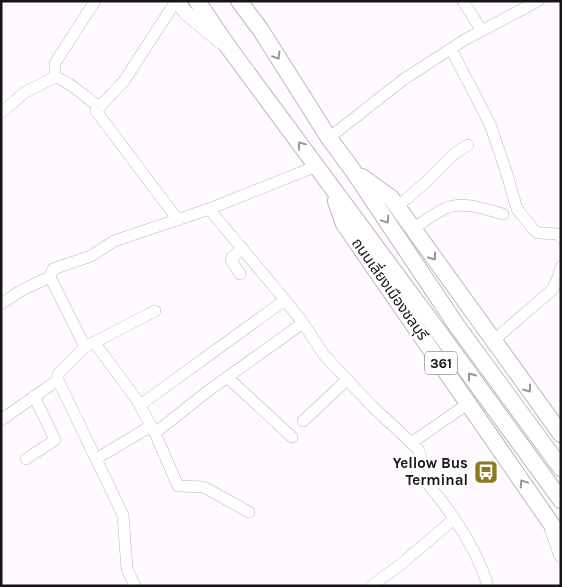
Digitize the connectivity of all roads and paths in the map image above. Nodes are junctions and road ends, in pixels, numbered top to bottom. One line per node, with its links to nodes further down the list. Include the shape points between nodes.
1 (95, 1): 13 (street, via 55,63)
2 (176, 1): 11 (main road, 361); 14 (street, via 124,81)
3 (197, 1): 11 (highway, ถนนเลี่ยงเมืองชลบุรี / 361)
4 (239, 1): 9 (highway, 361)
5 (245, 1): 9 (main road, 361)
6 (463, 1): 10 (street)
7 (538, 1): 8 (street)
8 (524, 5): 10 (street)
9 (260, 29): 16 (highway, 361, one-way to 16)
10 (482, 31): 12 (street)
11 (229, 48): 18 (highway, ถนนเลี่ยงเมืองชลบุรี / 361, one-way to 11)
12 (451, 49): 16 (street, via 404,79); 26 (street, via 490,124 517,208 534,230 558,234)
13 (55, 77): 14 (street); 15 (street, via 24,93)
14 (100, 107): 24 (street, via 96,112)
15 (1, 113)
16 (329, 138): 19 (highway, 361)
17 (468, 145): 21 (street, via 454,154)
18 (317, 166): 20 (highway, ถนนเลี่ยงเมืองชลบุรี / 361); 22 (street)
19 (354, 172): 21 (highway, 361, via 391,198); 51 (highway, 361, one-way to 51, via 457,326)
20 (330, 184): 41 (highway, ถนนเลี่ยงเมืองชลบุรี / 361, via 344,224); 52 (highway, ถนนเลี่ยงเมืองชลบุรี / 361, one-way to 20)
21 (398, 207): 25 (highway, 361)
22 (209, 209): 24 (street); 27 (street)
23 (503, 214): 25 (street, via 456,206 445,208)
24 (178, 220): 30 (street, via 114,241 91,256 52,269)
25 (413, 229): 35 (highway, 361, one-way to 35)
26 (561, 238)
27 (243, 248): 29 (street, via 230,260); 31 (street)
28 (561, 267): 35 (street, via 552,290)
29 (240, 274)
30 (50, 277): 32 (street); 36 (street)
31 (286, 300): 34 (street); 42 (street)
32 (1, 304)
33 (155, 311): 36 (street)
34 (303, 323): 37 (street); 39 (street, via 324,355)
35 (493, 340): 46 (highway, 361, one-way to 46)
36 (89, 345): 38 (street, via 58,374); 42 (street)
37 (227, 377): 45 (street); 47 (street)
38 (58, 380): 40 (street); 50 (street)
39 (346, 380): 44 (street); 48 (street)
40 (34, 396): 43 (street); 49 (street, via 55,440)
41 (469, 403): 48 (street); 53 (highway, ถนนเลี่ยงเมืองชลบุรี / 361, one-way to 41)
42 (140, 406): 45 (street)
43 (1, 420)
44 (303, 421)
45 (153, 429): 50 (street); 54 (street, via 178,486 204,487)
46 (561, 434)
47 (292, 437)
48 (411, 443): 55 (street, via 421,457 417,471)
49 (26, 459)
50 (96, 460): 58 (street, via 123,515 127,569)
51 (561, 468)
52 (561, 500)
53 (542, 510): 56 (highway, ถนนเลี่ยงเมืองชลบุรี / 361); 57 (main road)
54 (248, 512)
55 (454, 520): 59 (street); 60 (street, via 478,559)
56 (561, 538)
57 (561, 555)
58 (134, 586)
59 (371, 586)
60 (488, 586)

